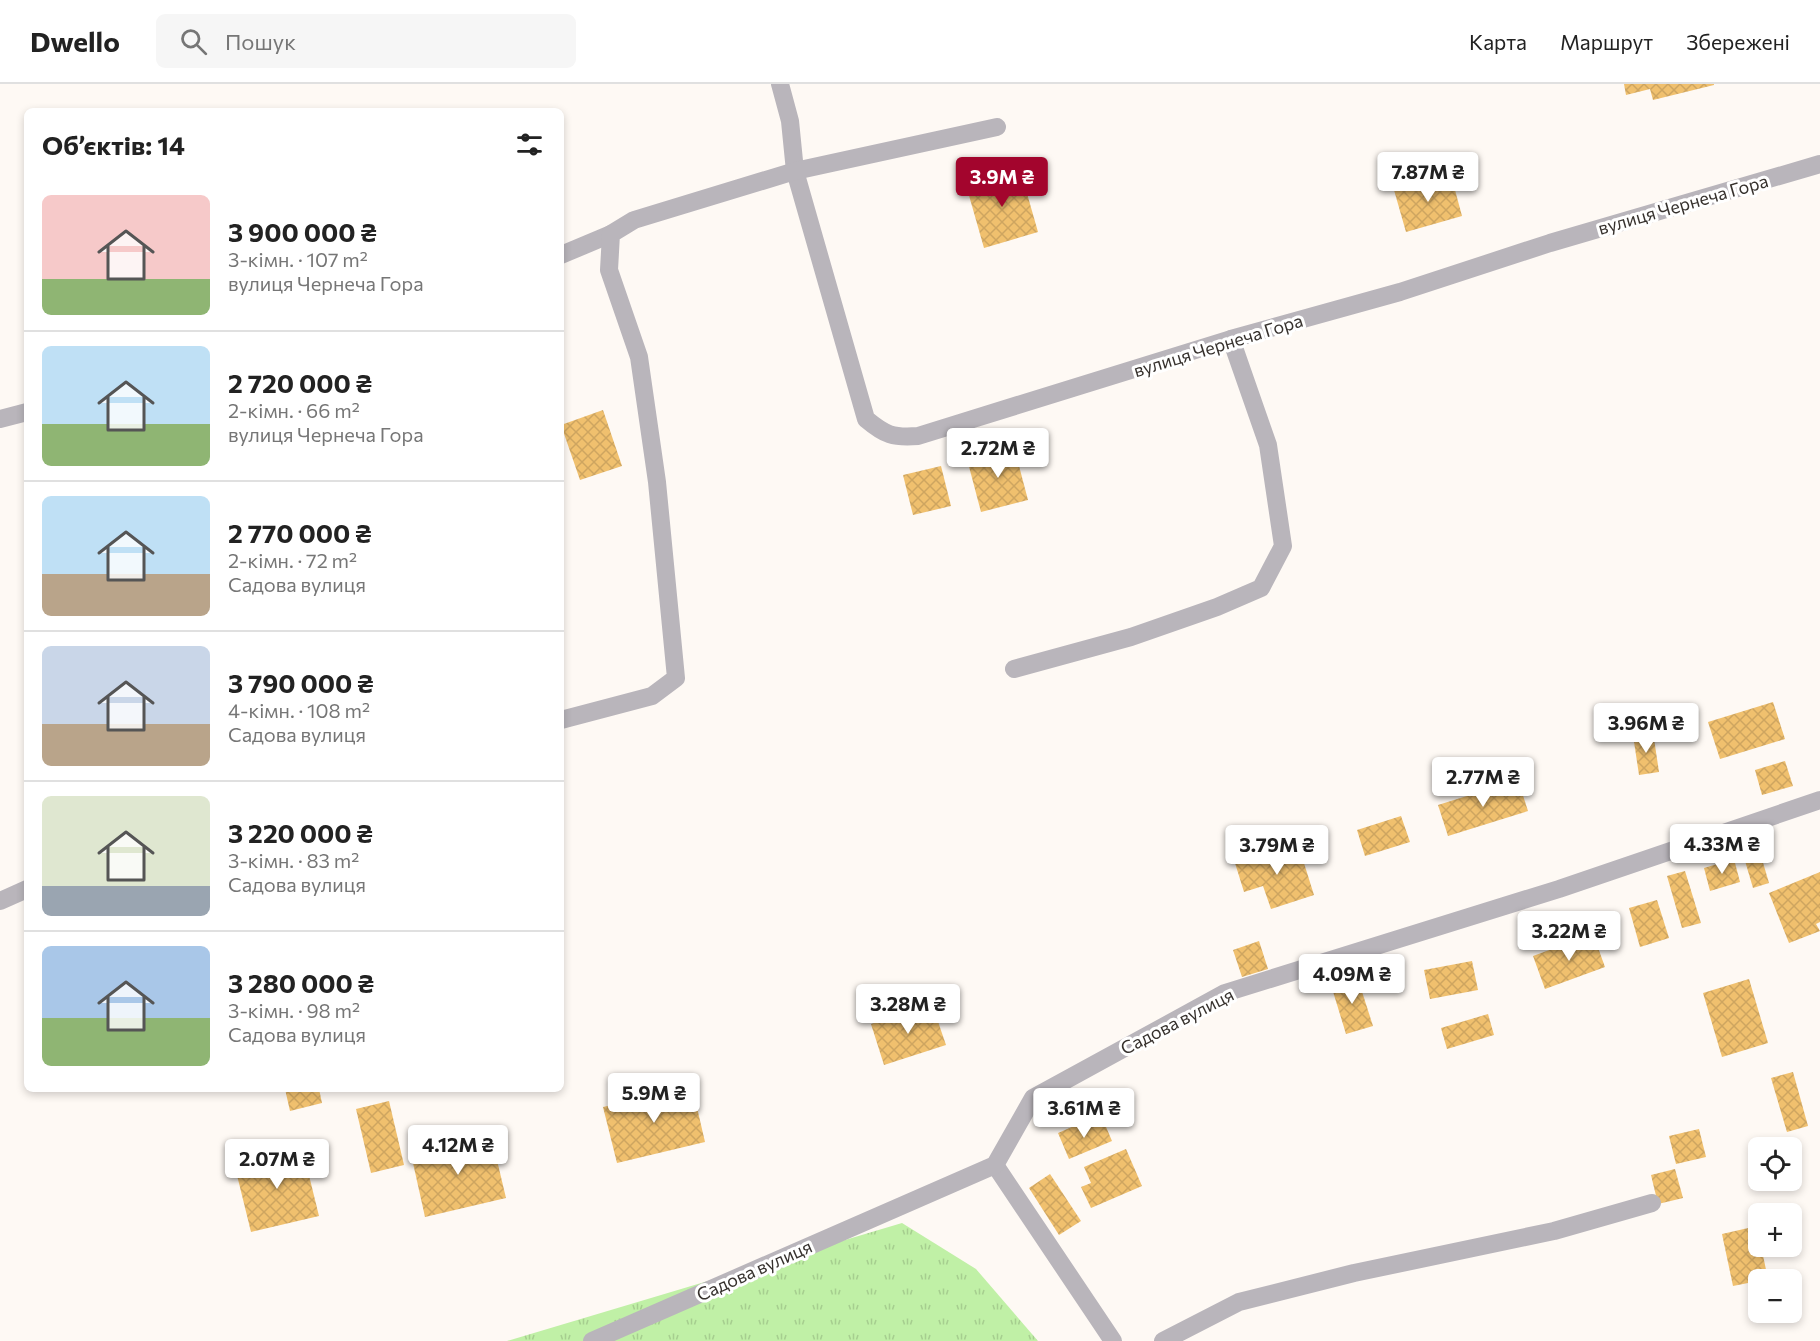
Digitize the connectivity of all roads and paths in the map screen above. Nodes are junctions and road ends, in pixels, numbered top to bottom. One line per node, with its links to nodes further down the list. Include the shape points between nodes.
1 (780, 84): 4 (street, вулиця Чернеча Гора, via 790,121)
2 (997, 127): 4 (street)
3 (1820, 164): 7 (street, вулиця Чернеча Гора, via 1550,243 1400,292)
4 (795, 171): 5 (street, via 633,220); 7 (street, вулиця Чернеча Гора, via 866,418 880,431 897,438 918,436)
5 (611, 234): 6 (street); 11 (street, via 609,270 639,357 676,678 652,696)
6 (564, 254)
7 (1231, 339): 10 (street, via 1268,444 1283,546 1261,588 1131,637)
8 (24, 413): 9 (street)
9 (0, 419)
10 (1014, 669)
11 (564, 719)
12 (1820, 800): 15 (street, Садова вулиця, via 1559,889 1225,993 1033,1098)
13 (24, 890): 14 (street)
14 (0, 901)
15 (995, 1165): 17 (street, Садова вулиця); 18 (street)
16 (1652, 1203): 19 (street, via 1554,1231 1354,1273 1239,1302)
17 (592, 1341)
18 (1113, 1341)
19 (1163, 1341)

